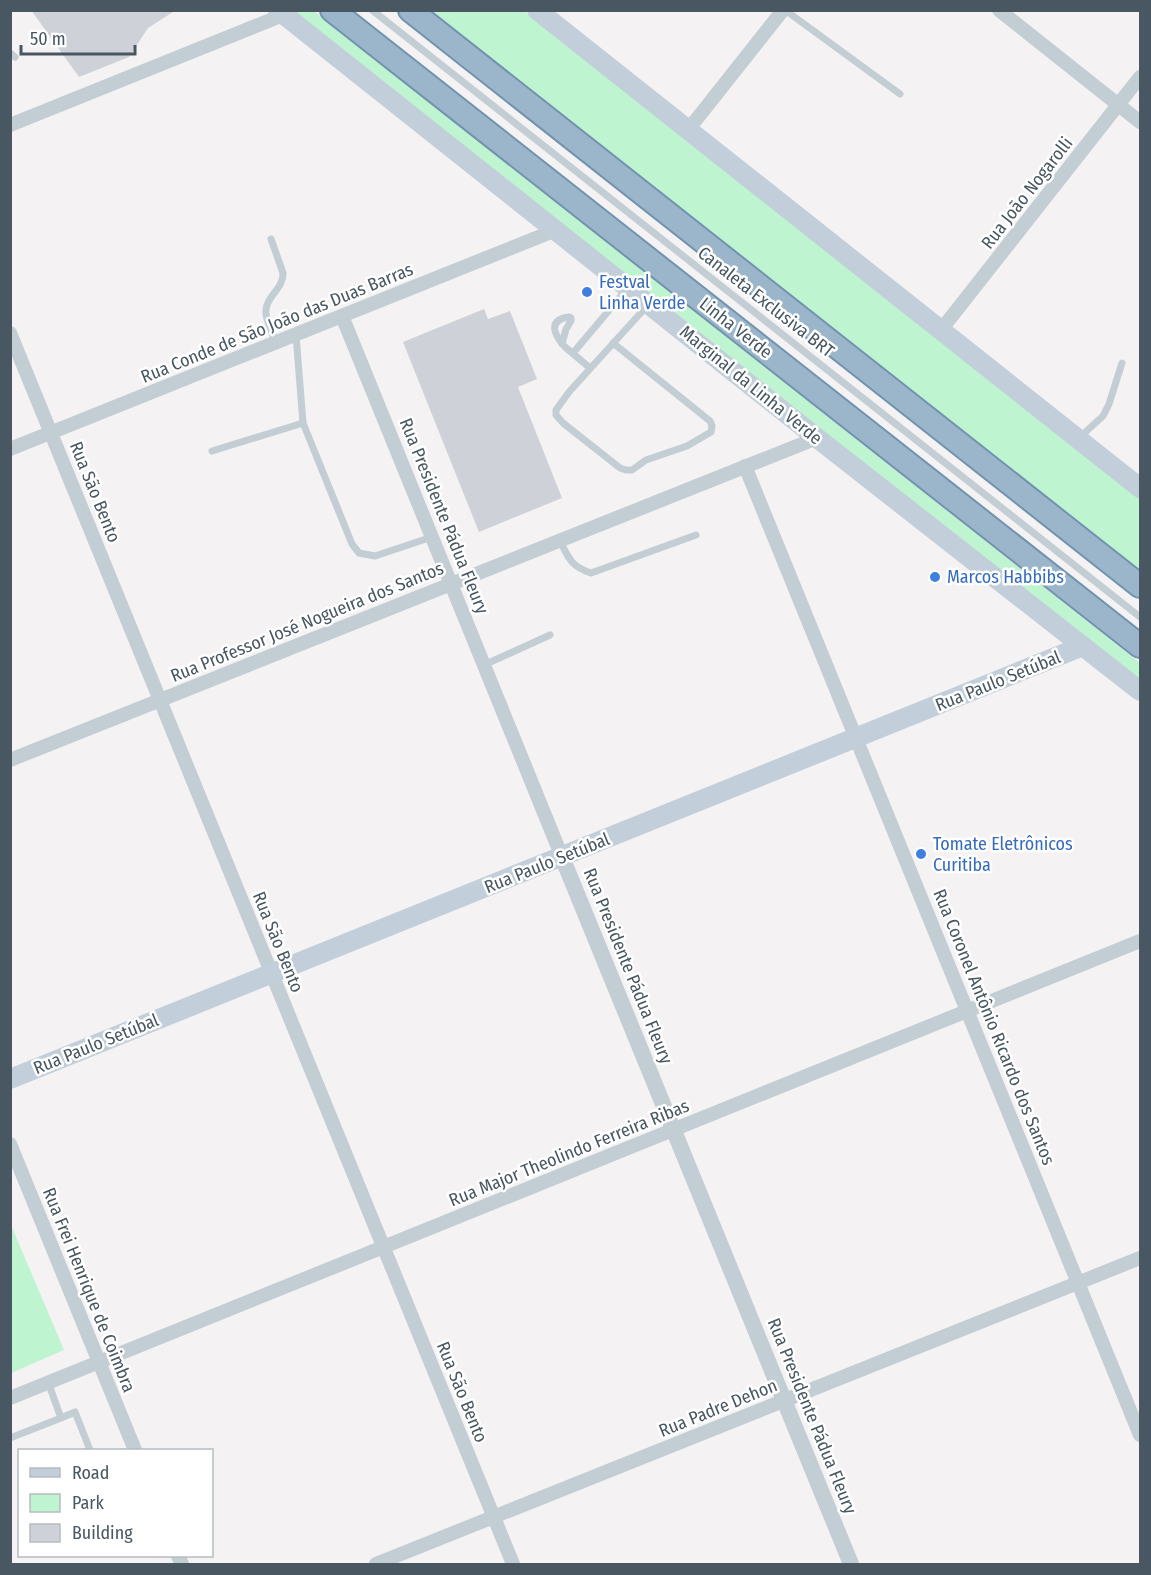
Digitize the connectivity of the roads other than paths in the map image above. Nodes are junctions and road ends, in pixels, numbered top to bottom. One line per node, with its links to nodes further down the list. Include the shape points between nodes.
1 (332, 10): 44 (highway, Linha Verde)
2 (372, 10): 41 (lane, Canaleta Exclusiva BRT)
3 (410, 10): 40 (highway)
4 (537, 10): 13 (main road)
5 (784, 10): 9 (lane); 13 (street)
6 (999, 10): 10 (street)
7 (281, 13): 12 (street); 14 (main road, Marginal da Linha Verde)
8 (1140, 77): 10 (street, Rua João Nogarolli)
9 (900, 94)
10 (1119, 105): 11 (street); 19 (street, Rua João Nogarolli)
11 (1140, 122)
12 (10, 125)
13 (688, 130): 19 (main road)
14 (556, 230): 16 (main road, Marginal da Linha Verde); 18 (street, Rua Conde de São João das Duas Barras)
15 (271, 239): 22 (lane, via 283,273 266,314)
16 (629, 287): 17 (main road, Marginal da Linha Verde); 25 (lane)
17 (649, 303): 24 (lane); 30 (main road, Marginal da Linha Verde)
18 (342, 316): 21 (street, Rua Conde de São João das Duas Barras); 37 (street, Rua Presidente Pádua Fleury)
19 (942, 330): 31 (main road)
20 (10, 333): 29 (street, Rua São Bento)
21 (296, 335): 22 (street, Rua Conde de São João das Duas Barras); 28 (lane)
22 (276, 343): 29 (street, Rua Conde de São João das Duas Barras)
23 (562, 344): 25 (lane)
24 (613, 344): 27 (lane); 27 (lane, via 710,421 711,432 626,470 556,415)
25 (573, 353): 27 (lane)
26 (1122, 363): 31 (lane, via 1103,416)
27 (590, 368)
28 (303, 423): 33 (lane); 37 (lane, via 359,554 375,556)
29 (51, 433): 32 (street, Rua Conde de São João das Duas Barras); 47 (street, Rua São Bento)
30 (817, 438): 34 (street, Rua Professor José Nogueira dos Santos); 43 (main road, Marginal da Linha Verde)
31 (1078, 438): 35 (main road)
32 (10, 449)
33 (212, 451)
34 (745, 466): 38 (street, Rua Professor José Nogueira dos Santos); 48 (street, Rua Coronel Antônio Ricardo dos Santos)
35 (1140, 488)
36 (696, 535): 38 (lane, via 591,573 570,561)
37 (432, 537): 39 (street, Rua Presidente Pádua Fleury)
38 (560, 541): 39 (street, Rua Professor José Nogueira dos Santos)
39 (451, 584): 45 (street, Rua Presidente Pádua Fleury); 47 (street, Rua Professor José Nogueira dos Santos)
40 (1140, 586)
41 (1140, 617)
42 (550, 635): 45 (lane)
43 (1083, 646): 46 (main road, Marginal da Linha Verde); 48 (main road, Rua Paulo Setúbal)
44 (1140, 646)
45 (484, 665): 50 (street, Rua Presidente Pádua Fleury)
46 (1140, 691)
47 (160, 700): 49 (street, Rua Professor José Nogueira dos Santos); 52 (street, Rua São Bento)
48 (856, 738): 50 (main road, Rua Paulo Setúbal); 53 (street, Rua Coronel Antônio Ricardo dos Santos)
49 (10, 760)
50 (562, 856): 52 (main road, Rua Paulo Setúbal); 55 (street, Rua Presidente Pádua Fleury)
51 (1140, 941): 53 (street, Rua Major Theolindo Ferreira Ribas)
52 (272, 974): 54 (main road, Rua Paulo Setúbal); 57 (street, Rua São Bento)
53 (967, 1011): 55 (street, Rua Major Theolindo Ferreira Ribas); 59 (street, Rua Coronel Antônio Ricardo dos Santos)
54 (10, 1079)
55 (674, 1130): 57 (street, Rua Major Theolindo Ferreira Ribas); 63 (street, Rua Presidente Pádua Fleury)
56 (10, 1144): 60 (street, Rua Frei Henrique de Coimbra)
57 (383, 1247): 60 (street, Rua Major Theolindo Ferreira Ribas); 69 (street, Rua São Bento)
58 (1140, 1258): 59 (street, Rua Padre Dehon)
59 (1078, 1283): 63 (street, Rua Padre Dehon); 65 (street, Rua Coronel Antônio Ricardo dos Santos)
60 (99, 1362): 61 (street, Rua Major Theolindo Ferreira Ribas); 68 (street, Rua Frei Henrique de Coimbra)
61 (48, 1382): 62 (street, Rua Major Theolindo Ferreira Ribas); 64 (lane)
62 (10, 1398)
63 (784, 1401): 69 (street, Rua Padre Dehon); 72 (street, Rua Presidente Pádua Fleury)
64 (61, 1418): 66 (lane); 67 (lane, via 75,1412)
65 (1140, 1435)
66 (10, 1438)
67 (90, 1449)
68 (135, 1449)
69 (494, 1517): 70 (street, Rua Padre Dehon); 71 (street, Rua São Bento)
70 (376, 1564)
71 (513, 1564)
72 (851, 1564)

